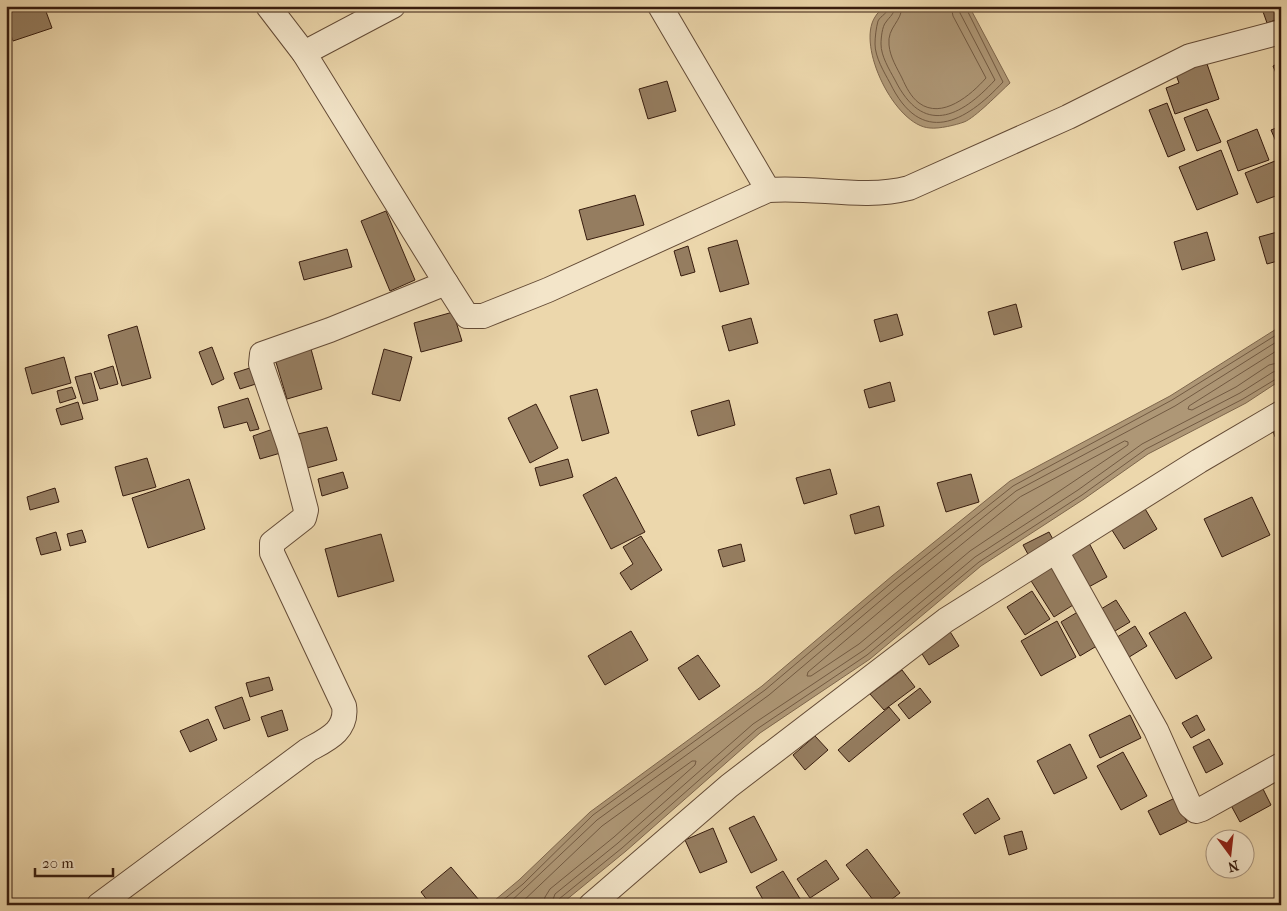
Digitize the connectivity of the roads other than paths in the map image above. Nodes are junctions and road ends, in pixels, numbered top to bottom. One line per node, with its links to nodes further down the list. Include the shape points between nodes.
1 (268, 6): 5 (street)
2 (393, 6): 5 (street)
3 (660, 6): 6 (street)
4 (1281, 32): 6 (street, via 1190,56 1068,117 909,188 889,193)
5 (304, 53): 7 (street)
6 (768, 190): 7 (street, via 548,290 483,316 468,316)
7 (446, 283): 11 (street, via 262,354 261,364 289,445 306,510 304,518 272,543 272,553 344,706 345,716 339,730 332,736 308,750)
8 (1281, 413): 9 (street)
9 (1056, 551): 10 (street, via 1156,730 1190,806 1196,811 1202,809); 12 (street, via 946,620 729,786)
10 (1281, 765)
11 (99, 905)
12 (591, 905)

